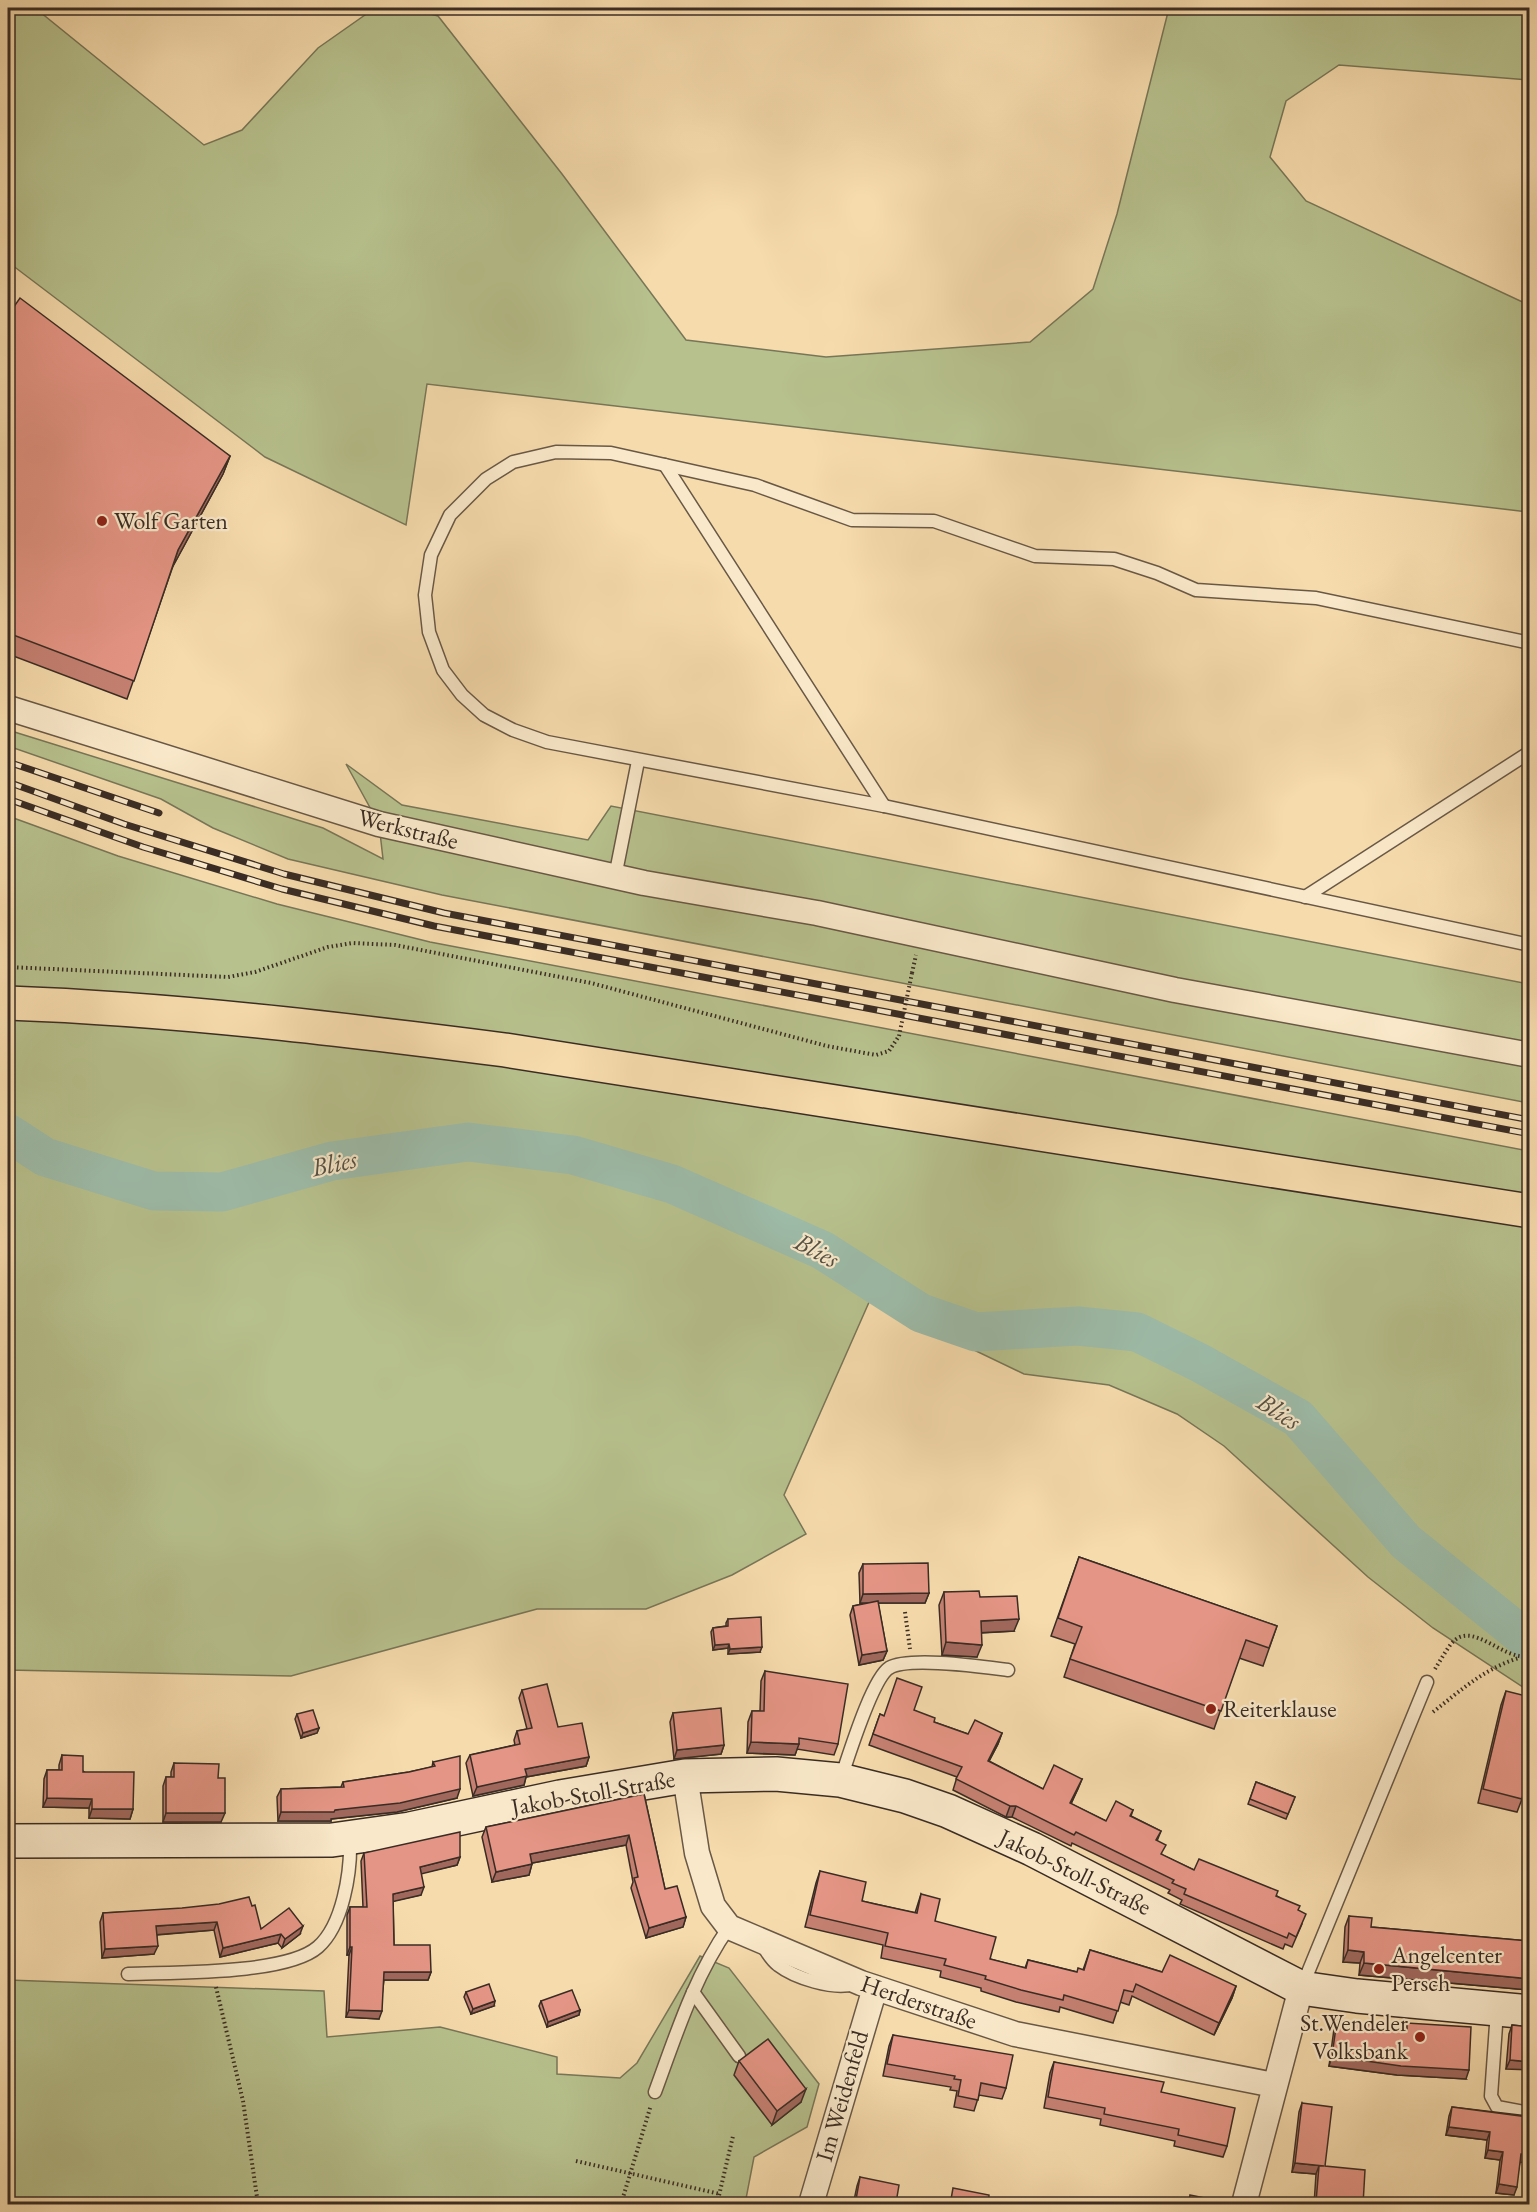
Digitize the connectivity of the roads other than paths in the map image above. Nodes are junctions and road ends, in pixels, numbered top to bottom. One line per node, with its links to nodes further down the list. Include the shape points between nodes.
1 (665, 465): 2 (lane, via 755,485 852,520 934,521 1035,556 1114,559 1196,590 1316,598); 5 (lane, via 611,453 556,452 513,462 486,479 450,514 431,555 425,595 429,632 443,670 484,715 547,742); 6 (lane)
2 (1530, 642)
3 (8, 708): 7 (street, Werkstraße, via 379,824)
4 (1530, 752): 8 (lane)
5 (638, 761): 6 (lane); 7 (lane)
6 (884, 807): 8 (lane)
7 (615, 877): 11 (street, Werkstraße, via 817,913 1175,990)
8 (1305, 897): 9 (lane)
9 (1530, 945)
10 (8, 1003): 12 (highway, via 345,1029 505,1050)
11 (1530, 1055)
12 (1530, 1211)
13 (1008, 1670): 16 (lane, via 912,1661 888,1669 873,1690)
14 (1427, 1682): 22 (lane)
15 (685, 1776): 16 (main road, Jakob-Stoll-Straße, via 776,1774); 17 (main road, Jakob-Stoll-Straße); 19 (street, via 697,1853 713,1906)
16 (840, 1780): 22 (main road, Jakob-Stoll-Straße, via 948,1811 1032,1849)
17 (350, 1839): 18 (main road, Jakob-Stoll-Straße); 20 (lane, via 351,1865 344,1896 332,1928 318,1947 298,1958 263,1966)
18 (8, 1841)
19 (729, 1927): 21 (street, Herderstraße); 23 (lane)
20 (128, 1974)
21 (868, 1985): 27 (street, Herderstraße, via 1015,2034); 30 (street, Im Weidenfeld)
22 (1301, 1988): 24 (main road, Jakob-Stoll-Straße); 27 (street)
23 (693, 1992): 26 (lane); 28 (lane)
24 (1497, 2009): 25 (main road, Jakob-Stoll-Straße); 29 (lane, via 1491,2096 1497,2107)
25 (1530, 2012)
26 (739, 2056)
27 (1274, 2085): 31 (street)
28 (655, 2092)
29 (1530, 2113)
30 (811, 2205)
31 (1244, 2205)

